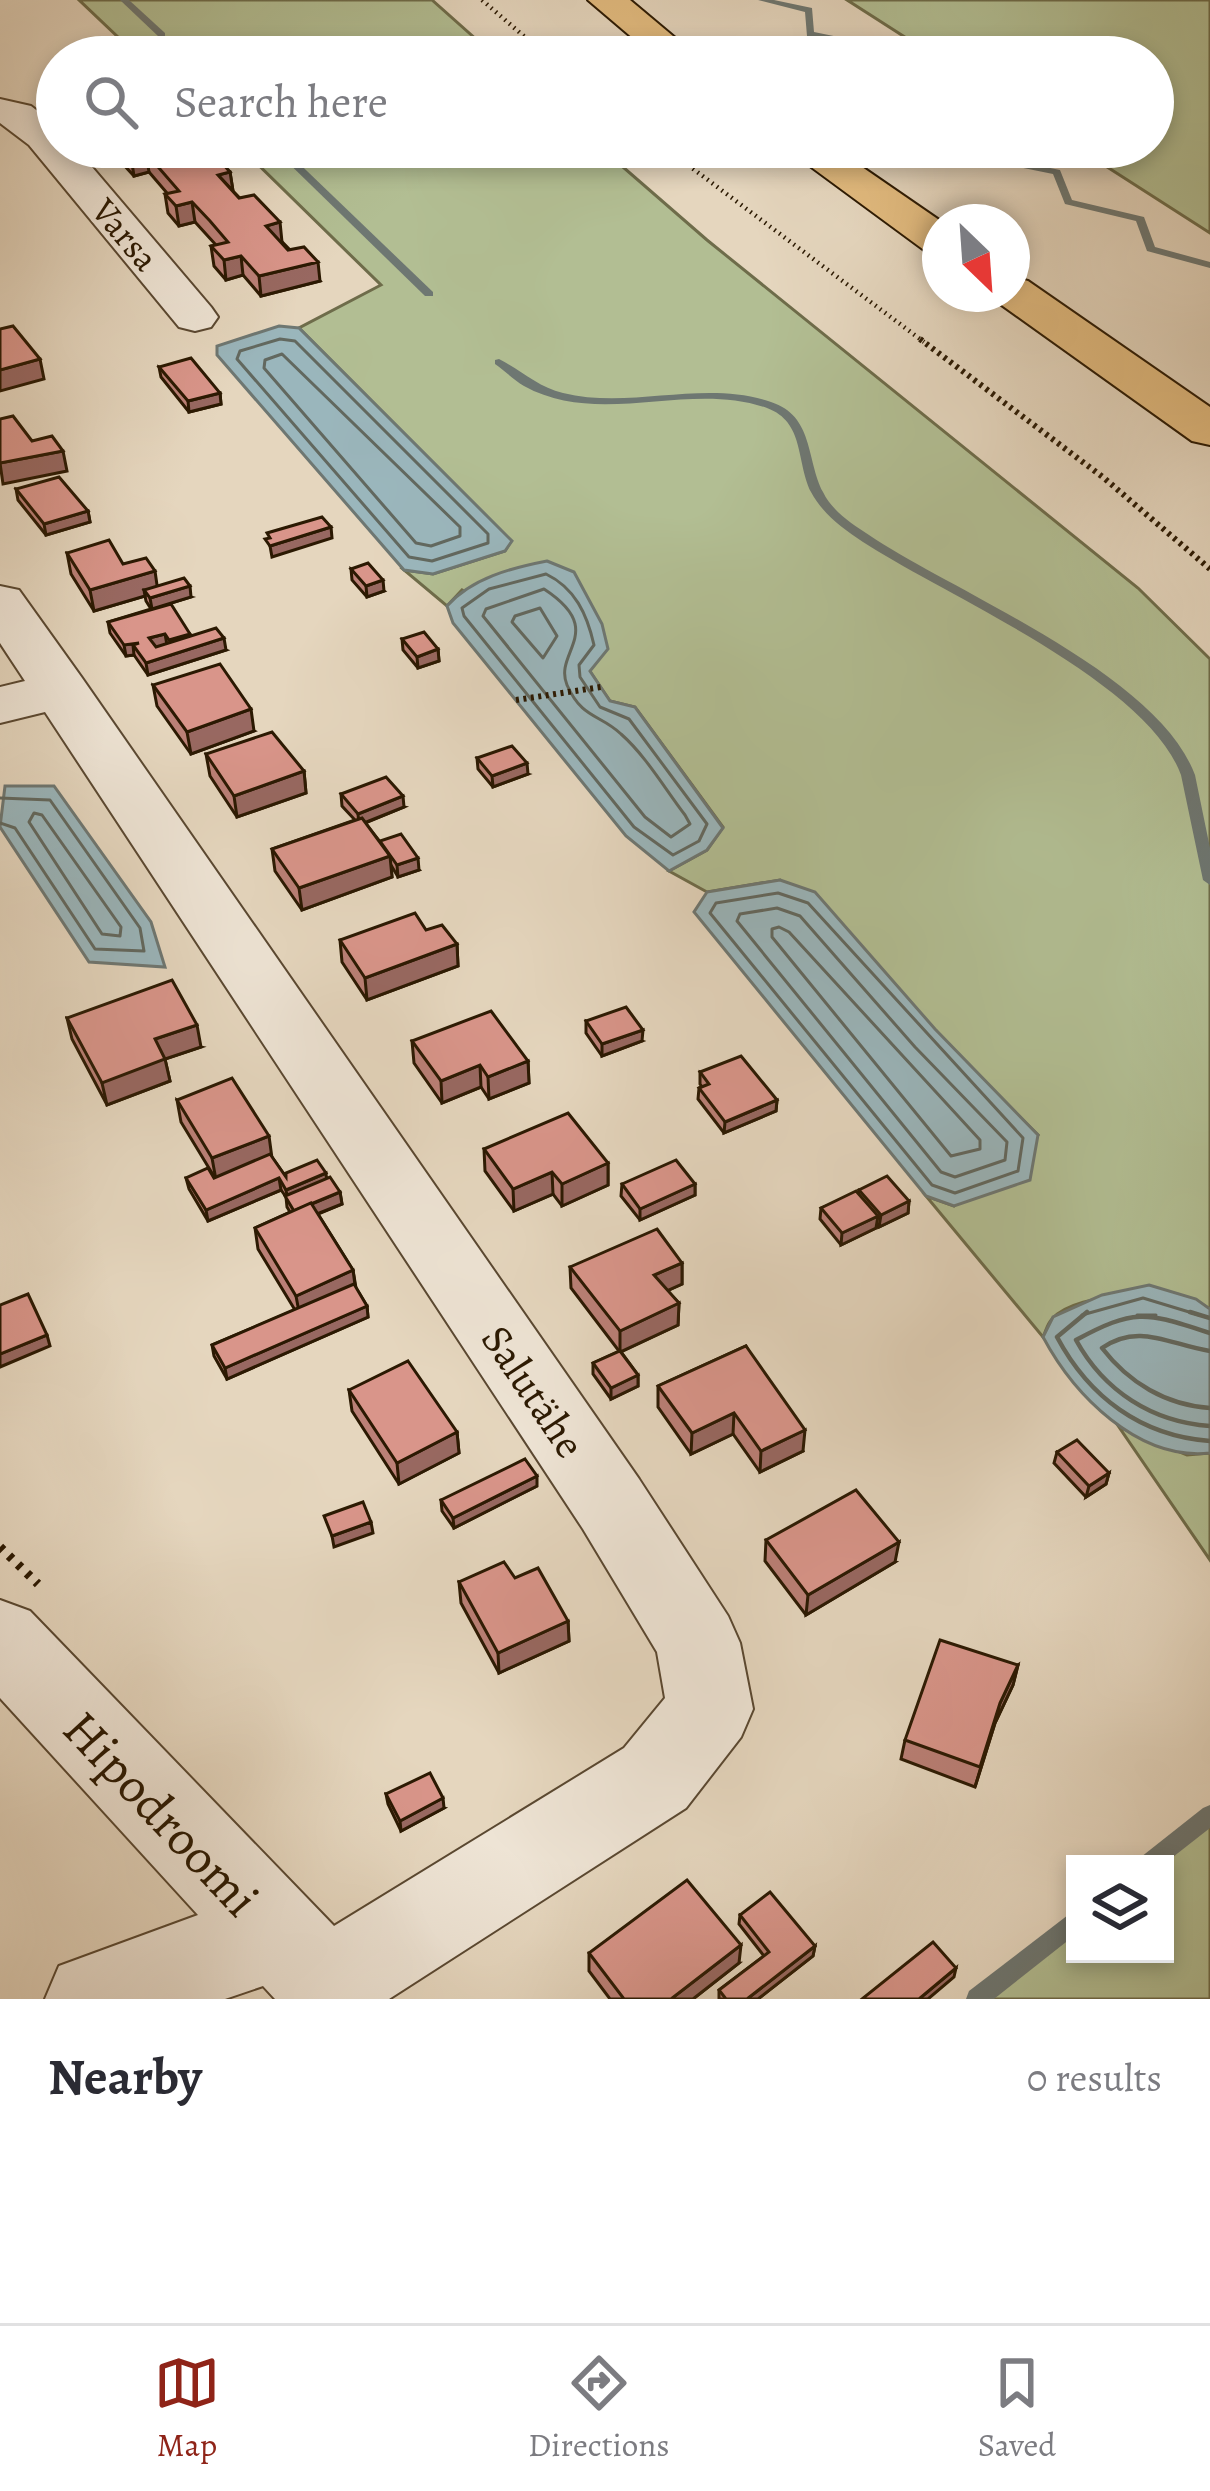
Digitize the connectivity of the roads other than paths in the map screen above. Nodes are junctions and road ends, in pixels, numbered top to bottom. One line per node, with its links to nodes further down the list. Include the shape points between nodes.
1 (607, 0): 2 (main road)
2 (653, 36)
3 (0, 111): 4 (street, Varsa)
4 (36, 130)
5 (71, 168): 9 (street, Varsa)
6 (835, 168): 7 (main road)
7 (922, 228)
8 (1030, 304): 10 (main road)
9 (195, 317)
10 (1210, 430)
11 (0, 602): 12 (street, Salutähe)
12 (31, 698): 14 (street, Salutähe, via 224,938 698,1643 710,1709 655,1778)
13 (0, 1638): 14 (street, Hipodroomi)
14 (313, 1973): 15 (street, Salutähe)
15 (92, 1999)

